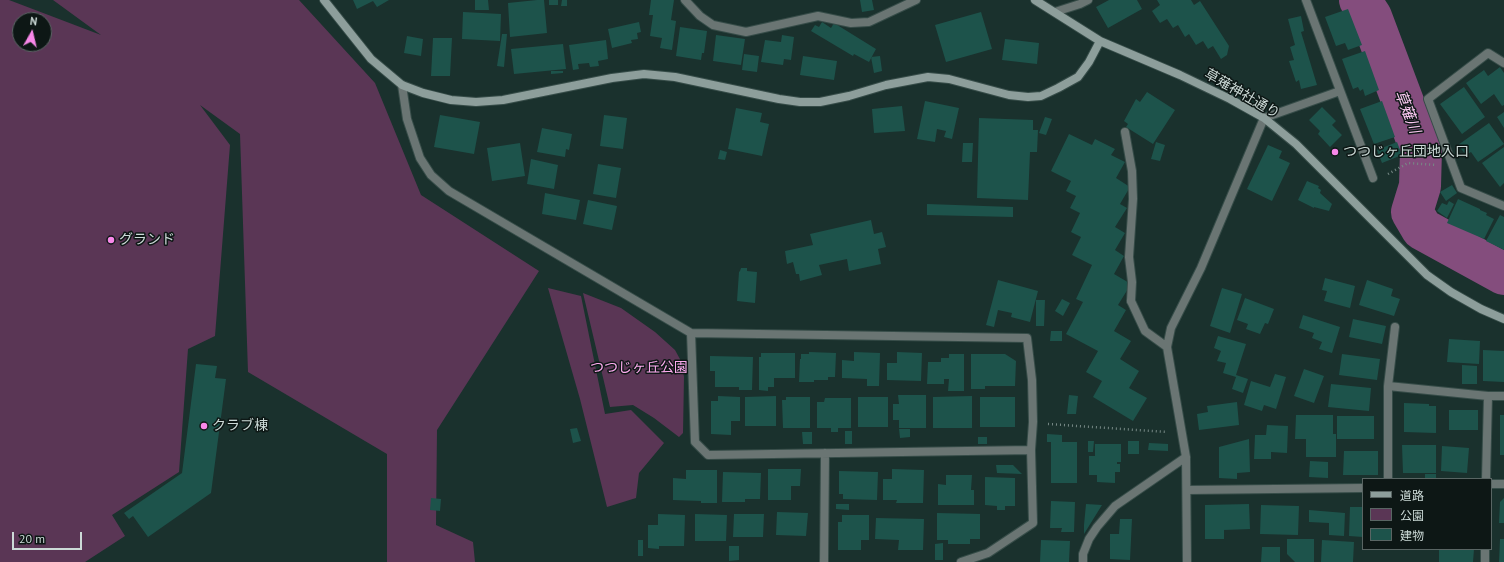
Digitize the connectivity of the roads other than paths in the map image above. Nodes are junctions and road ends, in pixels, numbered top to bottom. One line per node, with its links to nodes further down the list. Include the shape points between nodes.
1 (324, 0): 11 (street, via 371,59)
2 (685, 0): 3 (street, via 713,25 746,32 818,16 851,23 869,22)
3 (916, 0)
4 (1035, 0): 8 (street, 草薙神社通り)
5 (1088, 0): 7 (street)
6 (1306, 0): 12 (street)
7 (1079, 2): 8 (street)
8 (1055, 12): 9 (street, 草薙神社通り)
9 (1100, 41): 11 (street, via 1078,77 1041,96 1028,97 1009,96 949,79 928,77 820,102 779,99 675,77 644,74 605,79 503,100 476,102 451,100); 13 (street, 草薙神社通り, via 1180,75)
10 (1504, 63): 16 (street, via 1488,53 1428,99 1461,188)
11 (402, 86): 19 (street, via 407,119 420,158 431,174 449,191)
12 (1340, 91): 13 (street); 15 (street)
13 (1264, 118): 17 (street, 草薙神社通り, via 1296,144 1427,275 1451,292); 20 (street, via 1201,268 1172,328)
14 (1125, 132): 20 (street, via 1132,171 1133,199 1129,257 1131,301 1145,331)
15 (1373, 178)
16 (1504, 206)
17 (1504, 319)
18 (1395, 328): 21 (street)
19 (691, 333): 24 (street, via 1027,338 1032,380); 25 (street, via 695,442 708,455)
20 (1167, 346): 26 (street)
21 (1388, 386): 22 (street); 27 (street)
22 (1488, 396): 23 (street); 28 (street)
23 (1504, 396)
24 (1031, 450): 25 (street); 35 (street, via 1033,523 988,553)
25 (825, 453): 34 (street)
26 (1186, 457): 32 (street); 36 (street, via 1115,506 1089,539 1083,554)
27 (1388, 478)
28 (1486, 478)
29 (1492, 484): 30 (street)
30 (1504, 484)
31 (1362, 488): 32 (street)
32 (1188, 490): 37 (street)
33 (1485, 550): 38 (street)
34 (824, 562)
35 (961, 562)
36 (1083, 562)
37 (1187, 562)
38 (1485, 562)

